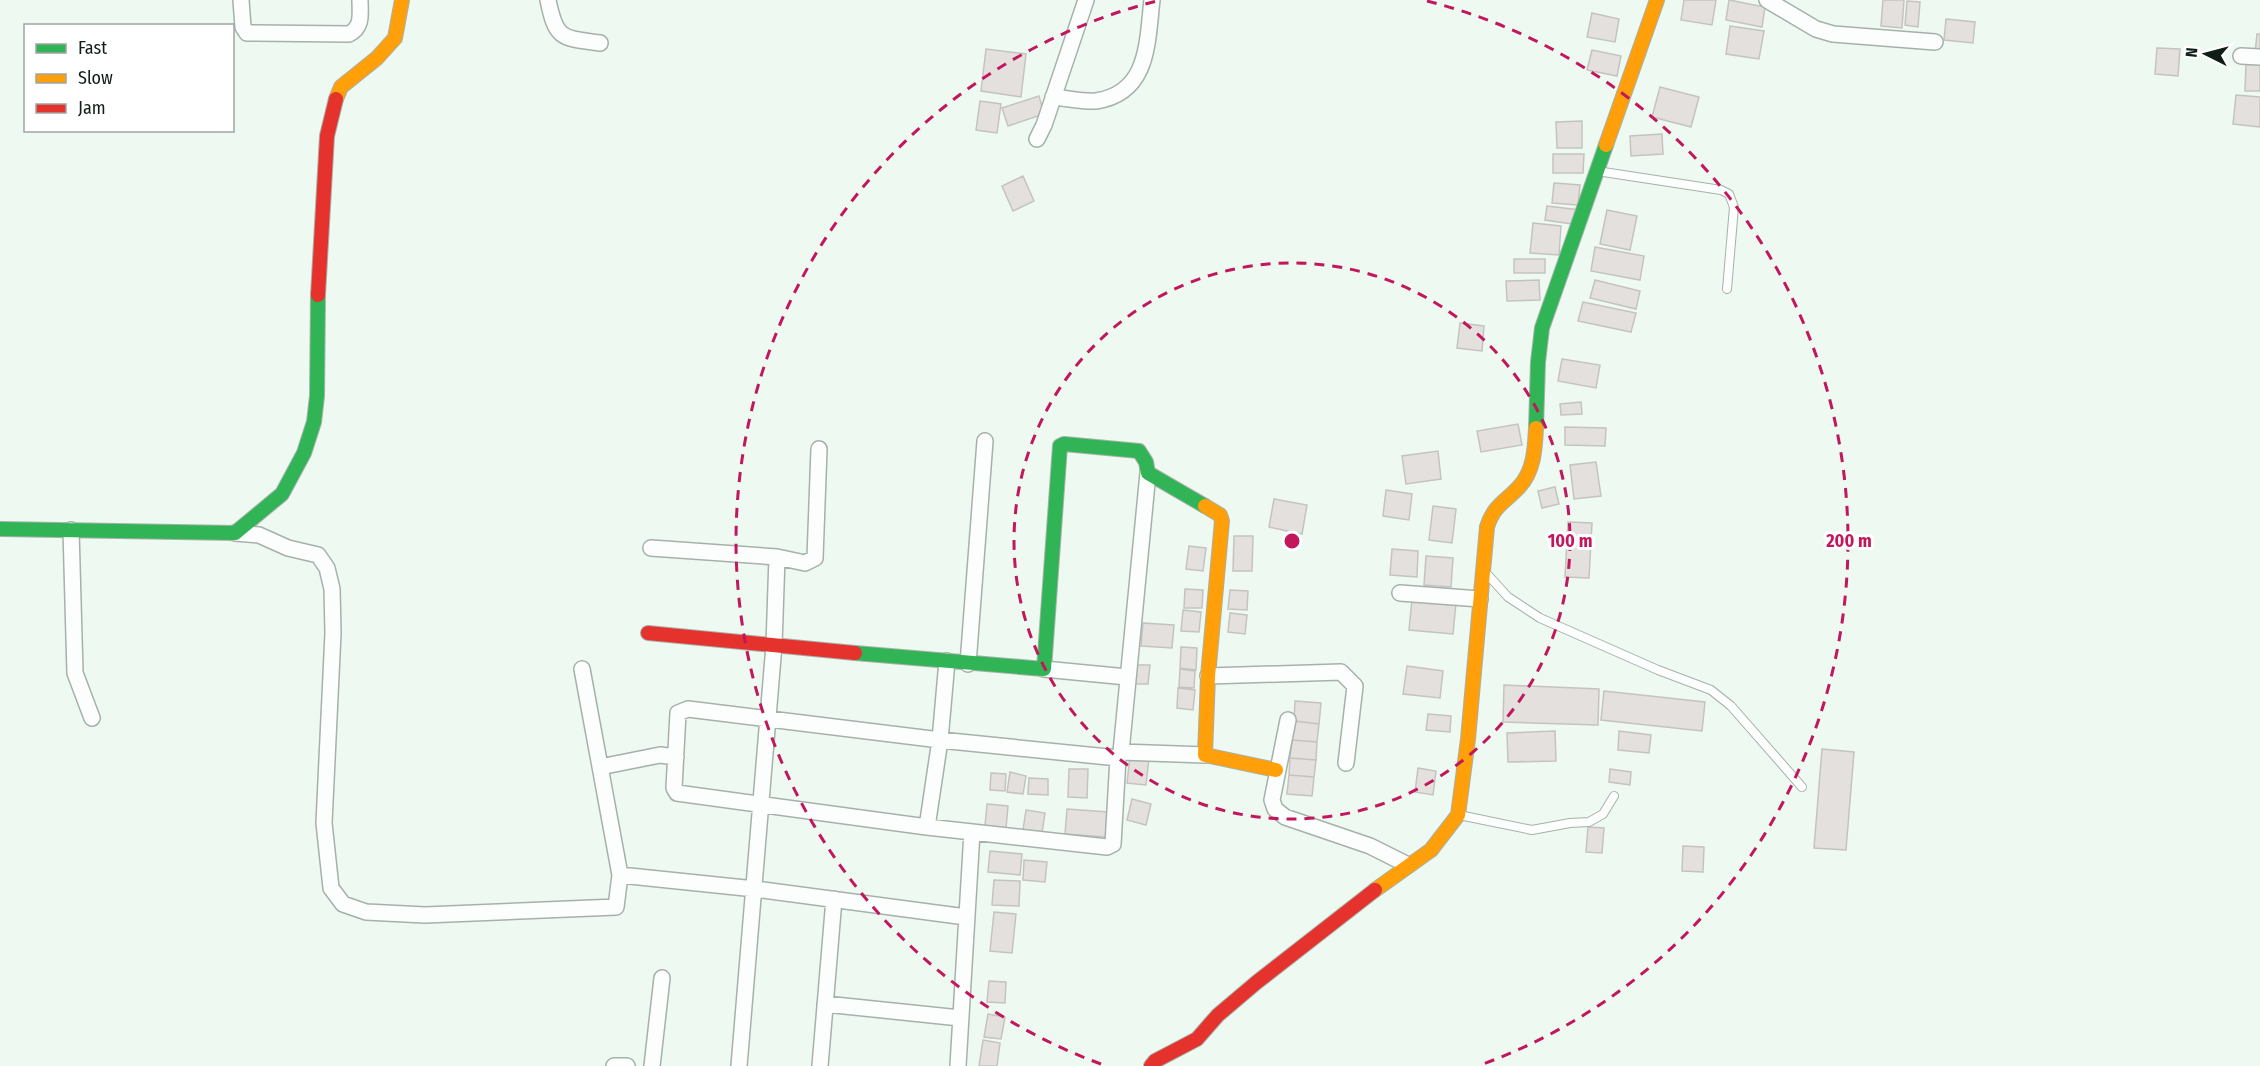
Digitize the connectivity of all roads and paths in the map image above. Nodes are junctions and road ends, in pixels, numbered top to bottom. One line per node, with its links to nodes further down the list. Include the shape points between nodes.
1 (241, 0): 2 (street, via 247,33 296,34 356,31 360,24)
2 (360, 0)
3 (402, 0): 22 (street, via 395,38 341,87 332,109 320,249 314,422 304,453 282,494)
4 (548, 0): 10 (street, via 556,30 562,36)
5 (1086, 0): 13 (street)
6 (1152, 0): 13 (street, via 1142,64 1123,92 1095,101)
7 (1657, 0): 15 (street)
8 (1767, 0): 9 (street, via 1833,34)
9 (1935, 42)
10 (600, 43)
11 (2241, 56): 12 (street)
12 (2260, 57)
13 (1053, 97): 14 (street)
14 (1036, 139)
15 (1596, 171): 16 (lane, via 1729,194 1734,207); 25 (street, via 1542,328 1535,453 1519,487 1491,514)
16 (1727, 289)
17 (985, 441): 31 (street)
18 (819, 449): 24 (street, via 815,558 805,564)
19 (1148, 473): 33 (street, via 1139,451 1060,446); 34 (street, via 1220,515 1222,521); 35 (street)
20 (0, 529): 21 (street)
21 (71, 530): 22 (street); 36 (street, via 75,673)
22 (236, 533): 53 (street, via 259,535 288,548 318,555 327,568 332,589 333,633 324,823 331,888 344,904 366,912 425,915 616,907)
23 (651, 548): 24 (street)
24 (777, 558): 29 (street)
25 (1483, 569): 27 (street); 46 (lane, via 1508,597 1540,618 1711,690 1731,706)
26 (1400, 593): 27 (street)
27 (1480, 599): 49 (street)
28 (648, 633): 29 (street)
29 (774, 645): 30 (street); 37 (street)
30 (947, 661): 31 (street); 39 (street)
31 (968, 664): 33 (street)
32 (582, 669): 44 (street)
33 (1044, 669): 35 (street)
34 (1208, 676): 41 (street); 43 (street, via 1341,672 1355,686 1356,694)
35 (1127, 677): 40 (street)
36 (92, 718)
37 (767, 719): 39 (street); 42 (street, via 682,710 678,713); 48 (street)
38 (1288, 720): 45 (street)
39 (940, 741): 40 (street); 50 (street)
40 (1120, 755): 41 (street); 51 (street, via 1114,841 1110,846)
41 (1205, 755): 45 (street)
42 (676, 757): 44 (street, via 660,755); 48 (street, via 677,793)
43 (1346, 763)
44 (600, 767): 53 (street)
45 (1276, 770): 52 (street, via 1272,800 1275,809 1285,817 1370,846)
46 (1802, 787)
47 (1614, 796): 49 (lane, via 1603,814 1589,822 1532,830)
48 (761, 805): 50 (street); 54 (street)
49 (1458, 815): 52 (street, via 1431,850)
50 (927, 827): 51 (street)
51 (972, 832): 56 (street)
52 (1408, 865): 66 (street, via 1257,982 1197,1039)
53 (620, 875): 54 (street)
54 (755, 889): 55 (street); 63 (street)
55 (834, 899): 56 (street); 58 (street)
56 (966, 917): 59 (street)
57 (662, 978): 62 (street)
58 (825, 1004): 59 (street); 64 (street)
59 (960, 1018): 65 (street)
60 (614, 1066): 61 (street)
61 (627, 1066)
62 (652, 1066)
63 (739, 1066)
64 (820, 1066)
65 (958, 1066)
66 (1151, 1066)

